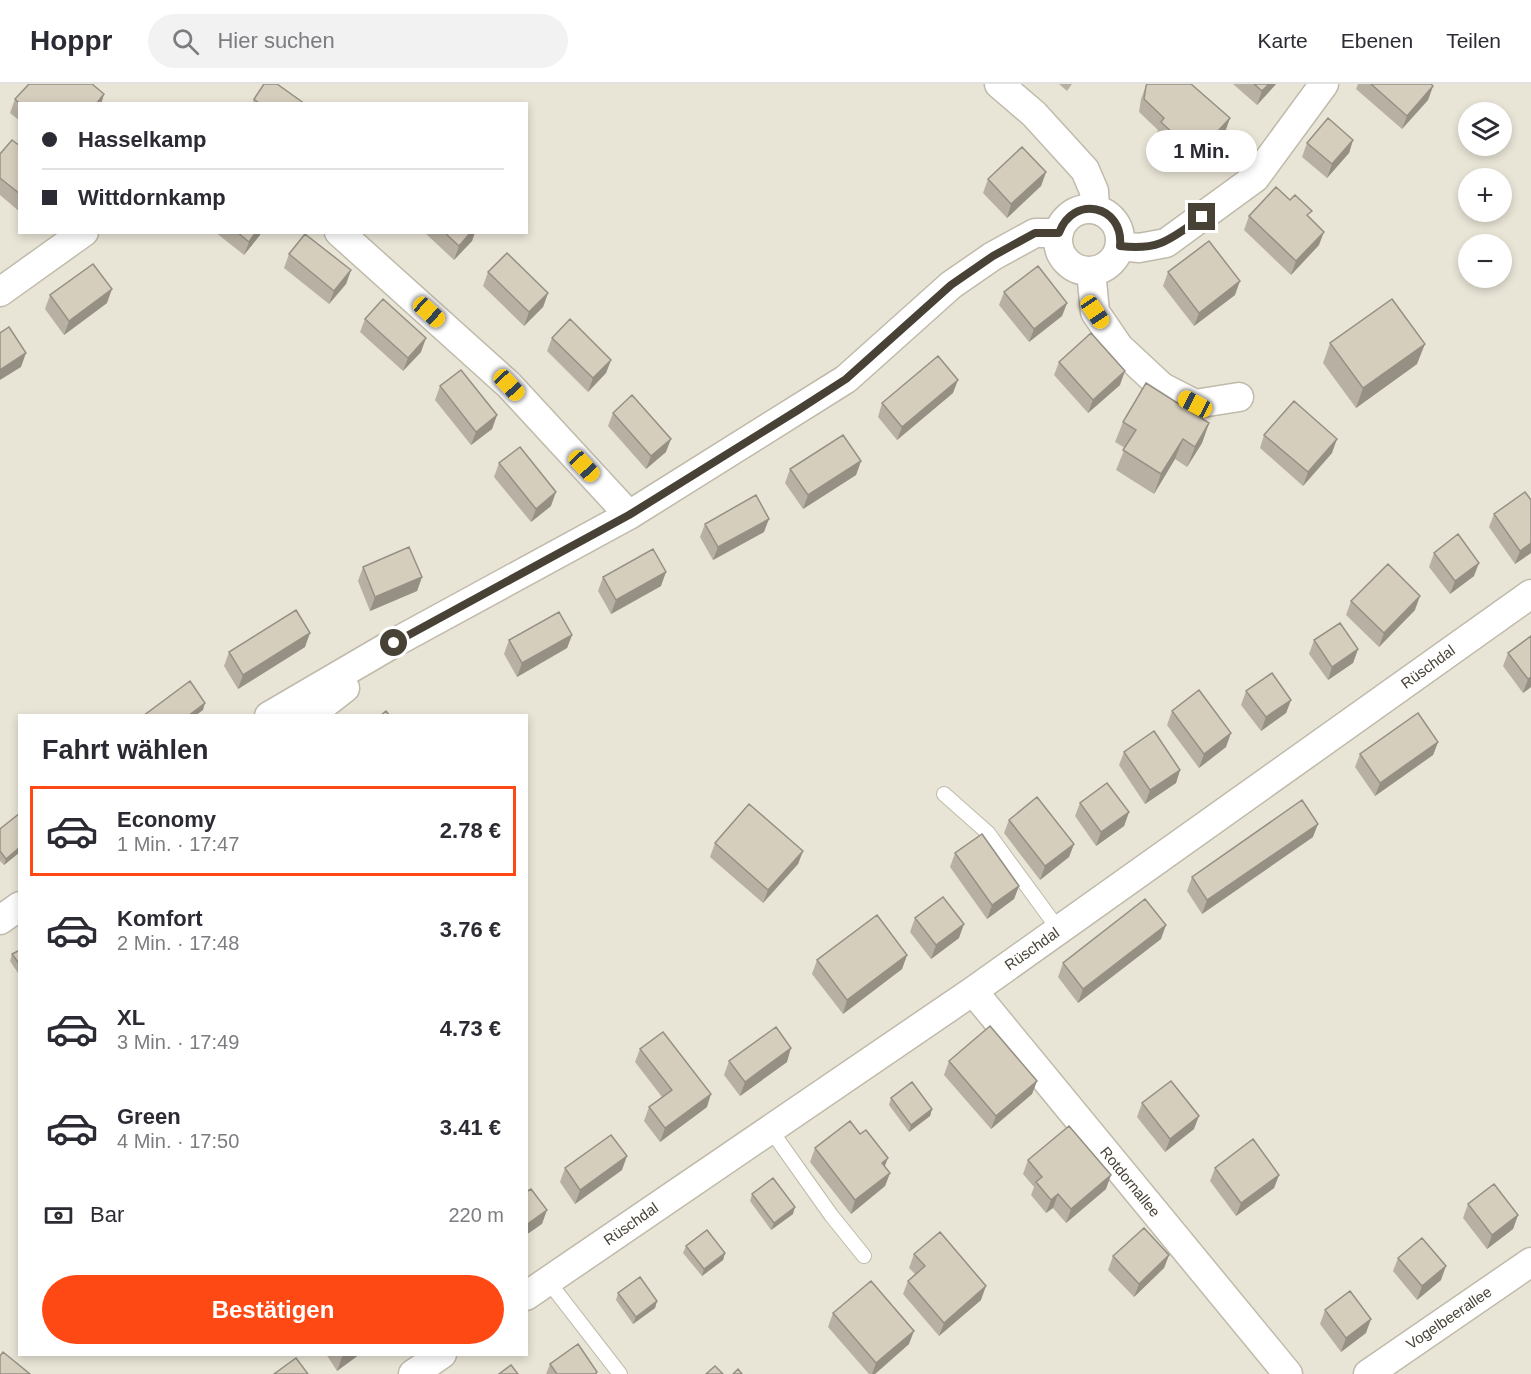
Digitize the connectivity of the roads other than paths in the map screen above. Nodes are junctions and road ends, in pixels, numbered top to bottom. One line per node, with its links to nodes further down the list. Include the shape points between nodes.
1 (999, 84): 3 (street, via 1034,114 1085,170 1094,191)
2 (1324, 84): 7 (street, via 1255,178 1166,243 1139,248)
3 (1095, 209): 4 (street, via 1068,216); 7 (street, via 1115,222)
4 (1059, 233): 8 (street, via 1060,252 1065,260); 11 (street, via 1035,233 993,256 951,285 846,379)
5 (81, 234): 9 (street)
6 (341, 234): 11 (street, via 509,385)
7 (1120, 246): 8 (street, via 1110,264)
8 (1091, 271): 10 (street, via 1095,312 1119,347 1162,387 1195,404)
9 (0, 292)
10 (1239, 397)
11 (629, 515): 13 (street)
12 (1531, 594): 19 (street, Rüschdal)
13 (394, 643): 14 (street); 15 (street)
14 (272, 714)
15 (312, 714)
16 (944, 794): 19 (lane, via 988,833)
17 (18, 907): 18 (street)
18 (0, 920)
19 (1059, 930): 20 (street, Rüschdal)
20 (973, 991): 21 (street, Rüschdal); 28 (street, Rotdornallee)
21 (770, 1129): 22 (lane); 24 (street, Rüschdal)
22 (864, 1256)
23 (1531, 1262): 29 (street, Vogelbeerallee)
24 (537, 1289): 27 (lane)
25 (438, 1356): 26 (street)
26 (413, 1374)
27 (620, 1374)
28 (1288, 1374)
29 (1368, 1374)

